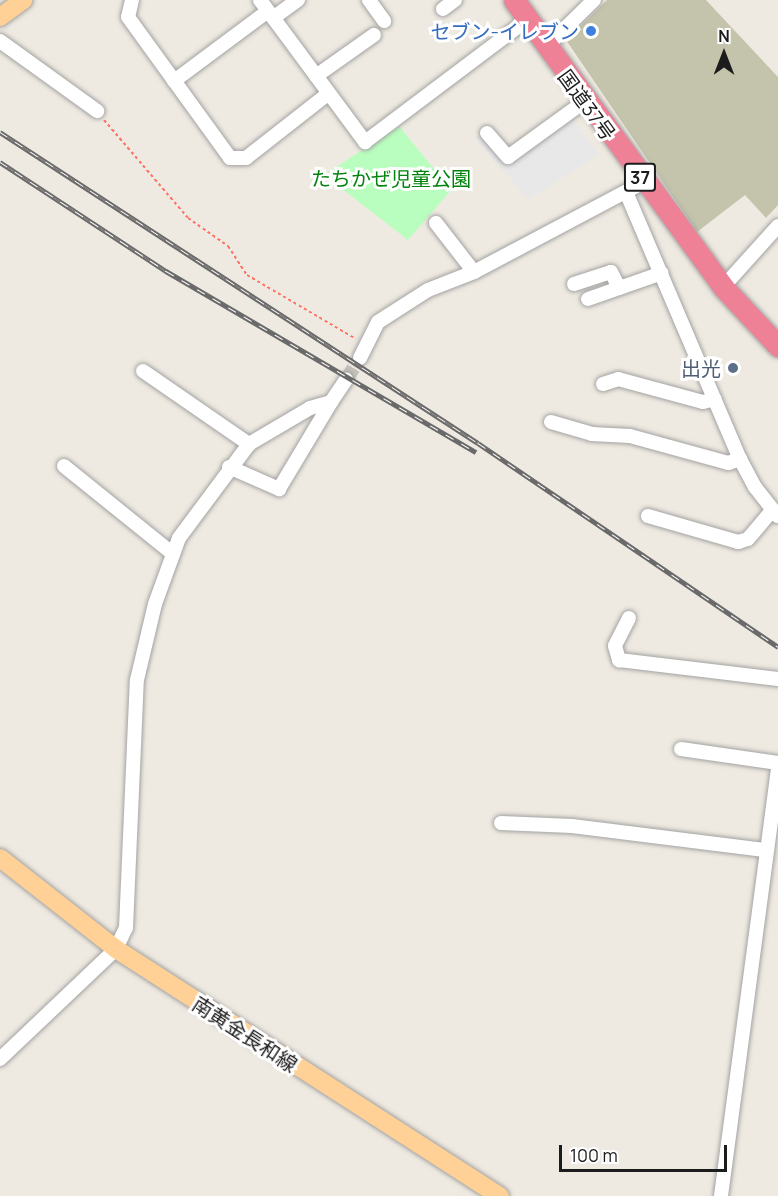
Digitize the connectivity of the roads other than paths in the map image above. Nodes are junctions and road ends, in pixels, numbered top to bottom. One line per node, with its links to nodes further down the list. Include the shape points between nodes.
1 (23, 0): 10 (main road)
2 (132, 0): 17 (street, via 128,17)
3 (298, 0): 9 (street)
4 (369, 0): 12 (street)
5 (455, 0): 8 (street)
6 (514, 0): 11 (highway, 国道37号 / 37)
7 (594, 0): 15 (street)
8 (443, 9)
9 (267, 10): 16 (street); 17 (street)
10 (1, 14)
11 (528, 19): 15 (highway, 国道37号 / 37); 18 (street, via 365,142)
12 (384, 21)
13 (374, 35): 16 (street)
14 (0, 40): 20 (street)
15 (546, 47): 19 (highway, 国道37号 / 37)
16 (316, 76): 18 (street)
17 (174, 81): 18 (street, via 230,158 237,160 246,158)
18 (329, 93)
19 (585, 101): 21 (street, via 508,157); 22 (highway, 国道37号 / 37)
20 (97, 111)
21 (487, 133)
22 (635, 187): 25 (street); 26 (street); 28 (highway, 国道37号 / 37)
23 (436, 223): 25 (street)
24 (778, 226): 28 (street)
25 (474, 272): 32 (street, via 428,290 378,322)
26 (662, 273): 29 (street); 36 (street)
27 (574, 284): 29 (street, via 611,272)
28 (723, 286): 31 (highway, 国道37号 / 37)
29 (619, 288): 30 (street)
30 (588, 299)
31 (778, 346)
32 (360, 358)
33 (143, 371): 39 (street)
34 (346, 380): 37 (street)
35 (603, 384): 36 (street, via 618,379 703,402)
36 (715, 399): 40 (street)
37 (331, 402): 39 (street, via 310,408); 42 (street, via 279,489)
38 (551, 422): 40 (street, via 592,434 630,436 728,463)
39 (249, 444): 42 (street)
40 (740, 459): 43 (street)
41 (64, 466): 45 (street)
42 (229, 467): 45 (street, via 179,538)
43 (775, 513): 44 (street, via 748,539 738,542)
44 (648, 516)
45 (173, 554): 53 (street, via 155,604 137,680 126,928)
46 (629, 618): 47 (street, via 615,646 619,660)
47 (778, 679)
48 (681, 749): 49 (street)
49 (778, 765): 51 (street)
50 (501, 823): 51 (street, via 572,826)
51 (765, 850): 56 (street)
52 (0, 858): 53 (main road, 南黄金長和線)
53 (116, 949): 54 (street); 55 (main road, 南黄金長和線)
54 (0, 1059)
55 (500, 1196)
56 (721, 1196)

